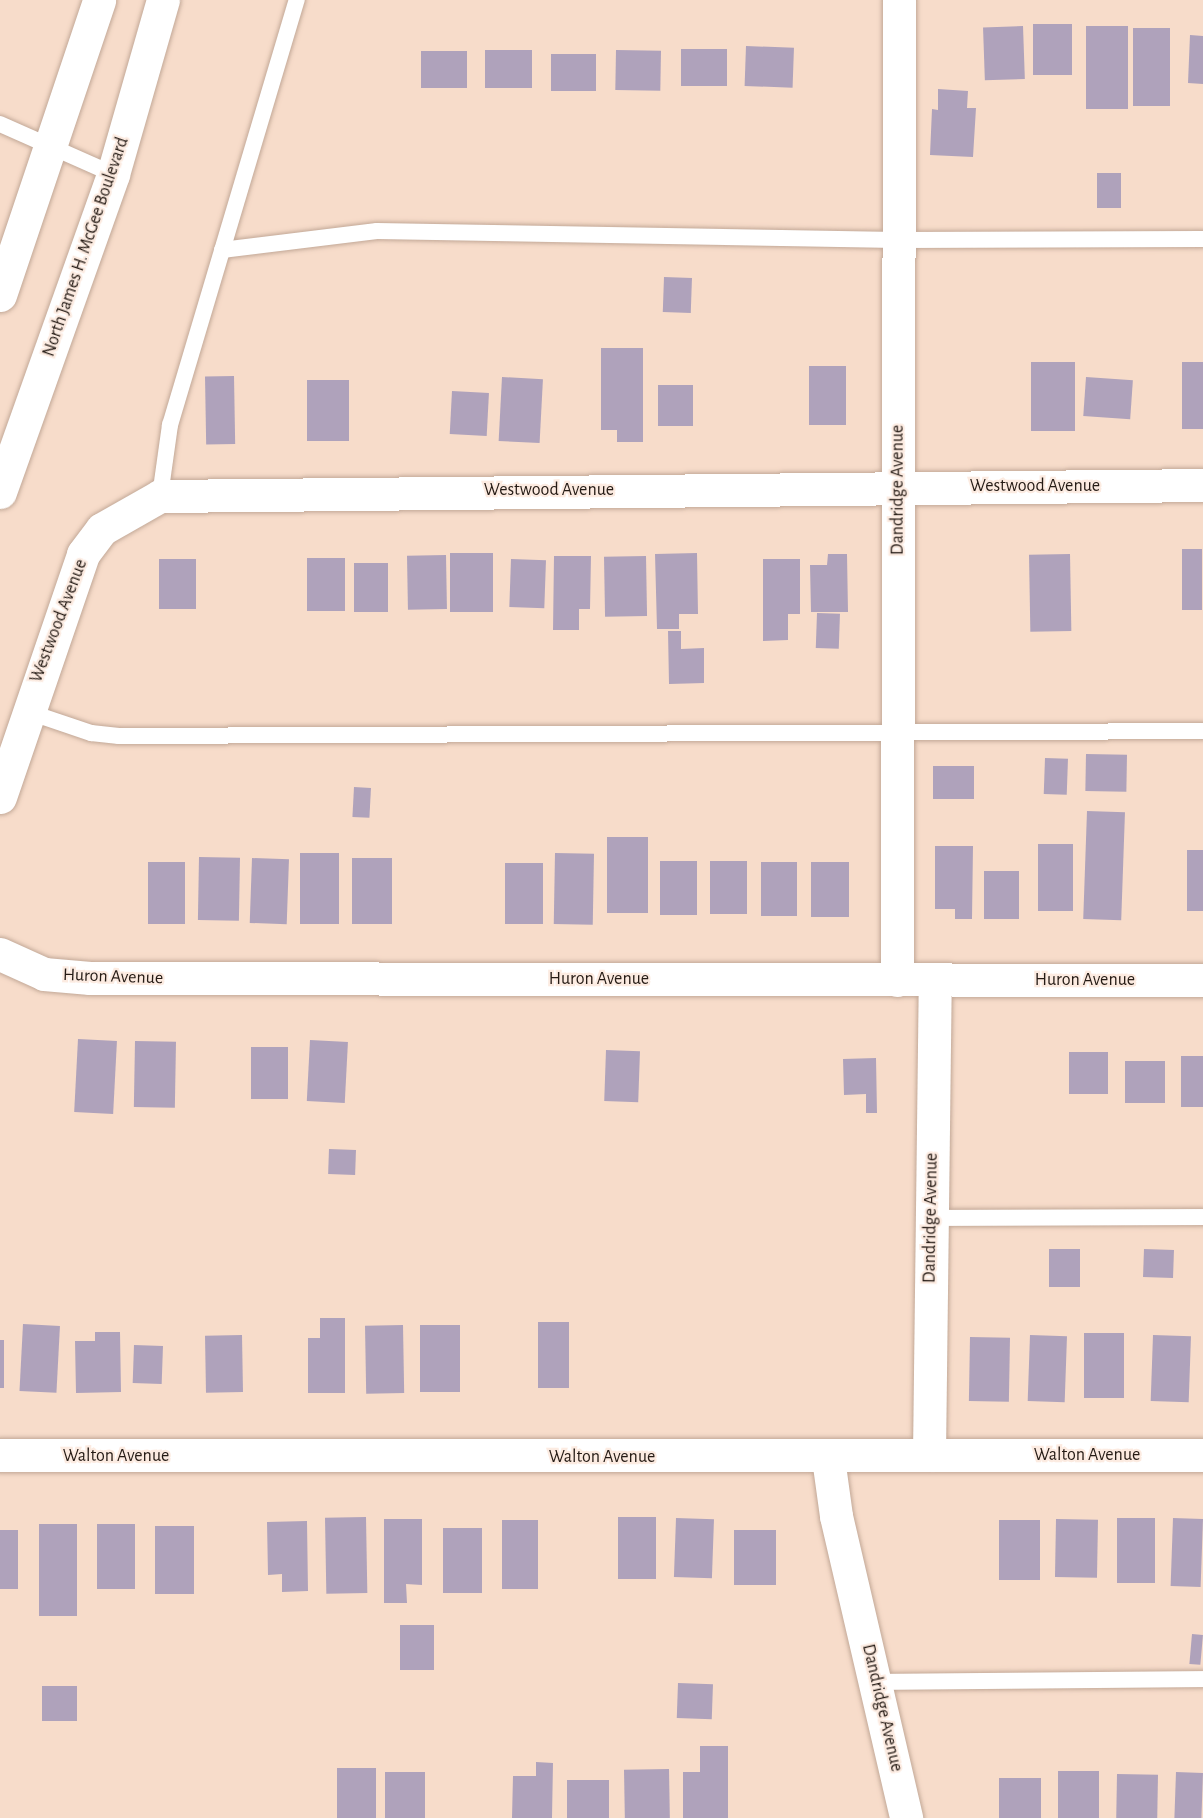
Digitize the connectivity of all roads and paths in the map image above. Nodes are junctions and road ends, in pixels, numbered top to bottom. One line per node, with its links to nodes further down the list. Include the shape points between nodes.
1 (99, 0): 6 (street)
2 (163, 0): 7 (street, North James H. McGee Boulevard)
3 (297, 0): 10 (lane)
4 (899, 0): 9 (street, Dandridge Avenue)
5 (0, 124): 6 (lane)
6 (50, 145): 7 (lane); 11 (street)
7 (112, 174): 14 (street, North James H. McGee Boulevard)
8 (1203, 239): 9 (lane)
9 (897, 240): 10 (lane, via 377,231); 13 (street, Dandridge Avenue)
10 (222, 250): 15 (lane, via 170,425)
11 (0, 296)
12 (1203, 485): 13 (street, Westwood Avenue)
13 (898, 487): 15 (street, Westwood Avenue); 18 (street, Dandridge Avenue)
14 (0, 492)
15 (160, 496): 16 (street, Westwood Avenue, via 102,529 83,554)
16 (26, 711): 18 (lane, via 91,733 118,736); 19 (street)
17 (1203, 731): 18 (lane)
18 (898, 734): 21 (street, Dandridge Avenue)
19 (0, 797)
20 (0, 954): 21 (street, Huron Avenue, via 44,974 90,978)
21 (897, 980): 22 (street, Huron Avenue)
22 (934, 980): 23 (street, Huron Avenue); 25 (street, Dandridge Avenue)
23 (1203, 980)
24 (1203, 1217): 25 (lane)
25 (930, 1218): 27 (street, Dandridge Avenue)
26 (0, 1455): 29 (street, Walton Avenue)
27 (929, 1455): 28 (street, Walton Avenue); 29 (street, Walton Avenue)
28 (1203, 1455)
29 (828, 1458): 31 (street, Dandridge Avenue, via 836,1516)
30 (1203, 1679): 31 (lane)
31 (877, 1682): 32 (street, Dandridge Avenue)
32 (906, 1818)

